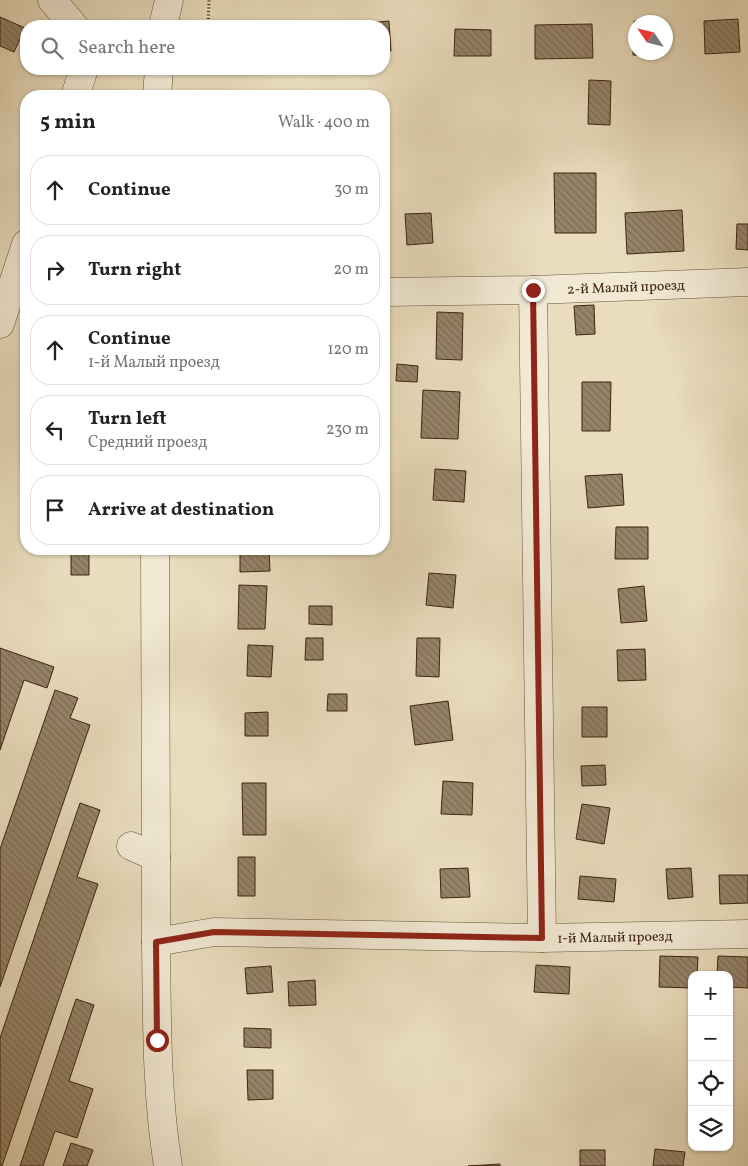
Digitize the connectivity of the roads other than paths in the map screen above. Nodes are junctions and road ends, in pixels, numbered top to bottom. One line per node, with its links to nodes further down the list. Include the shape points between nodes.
1 (52, 0): 3 (street)
2 (168, 0): 4 (street)
3 (69, 20)
4 (164, 20)
5 (82, 75): 7 (street)
6 (159, 75): 8 (street)
7 (77, 90)
8 (158, 90)
9 (20, 262): 13 (street)
10 (748, 282): 11 (street, 2-й Малый проезд)
11 (533, 290): 12 (street, 2-й Малый проезд); 18 (street)
12 (390, 292)
13 (0, 324)
14 (155, 555): 16 (street)
15 (131, 846): 16 (street)
16 (156, 857): 19 (street)
17 (748, 934): 18 (street, 1-й Малый проезд)
18 (542, 938): 19 (street, 1-й Малый проезд, via 214,932)
19 (156, 942): 20 (street, via 157,1040 162,1130)
20 (168, 1166)

